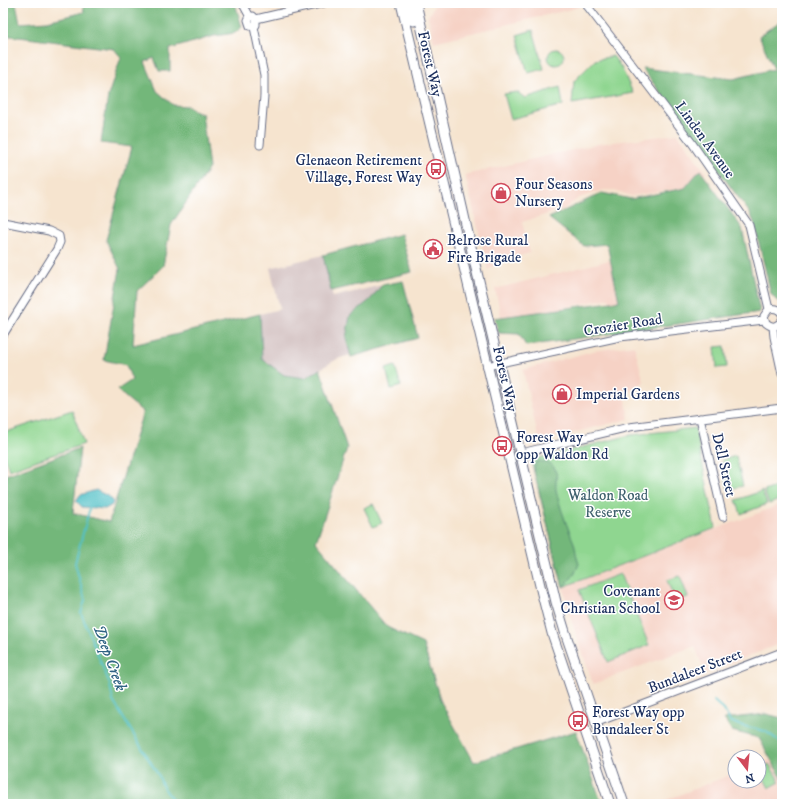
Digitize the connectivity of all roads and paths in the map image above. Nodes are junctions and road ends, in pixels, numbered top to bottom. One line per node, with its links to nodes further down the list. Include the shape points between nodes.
1 (324, 3): 7 (street)
2 (401, 3): 18 (main road, Forest Way)
3 (409, 3): 8 (main road, via 418,31)
4 (416, 3): 8 (main road, Forest Way)
5 (585, 3): 11 (street, Linden Avenue, via 692,143 749,225)
6 (244, 6): 7 (street)
7 (253, 18): 9 (street, via 264,75)
8 (424, 40): 17 (main road, Forest Way)
9 (260, 145)
10 (3, 222): 16 (street, via 49,231 59,236 60,242)
11 (768, 309): 12 (street, via 778,309); 13 (street)
12 (782, 313)
13 (764, 320): 15 (street); 17 (street, Crozier Road, via 620,337)
14 (782, 320): 15 (street)
15 (773, 327): 19 (street)
16 (3, 335)
17 (499, 363): 18 (street, Crozier Road); 22 (main road, Forest Way)
18 (488, 366): 26 (main road, Forest Way, via 552,633)
19 (782, 374)
20 (782, 408): 21 (street)
21 (700, 418): 22 (street, via 629,427); 23 (street, Dell Street)
22 (520, 453): 25 (main road, Forest Way, via 556,602)
23 (723, 517)
24 (782, 652): 25 (street, Bundaleer Street)
25 (595, 724): 27 (main road, Forest Way)
26 (610, 804)
27 (624, 804)

